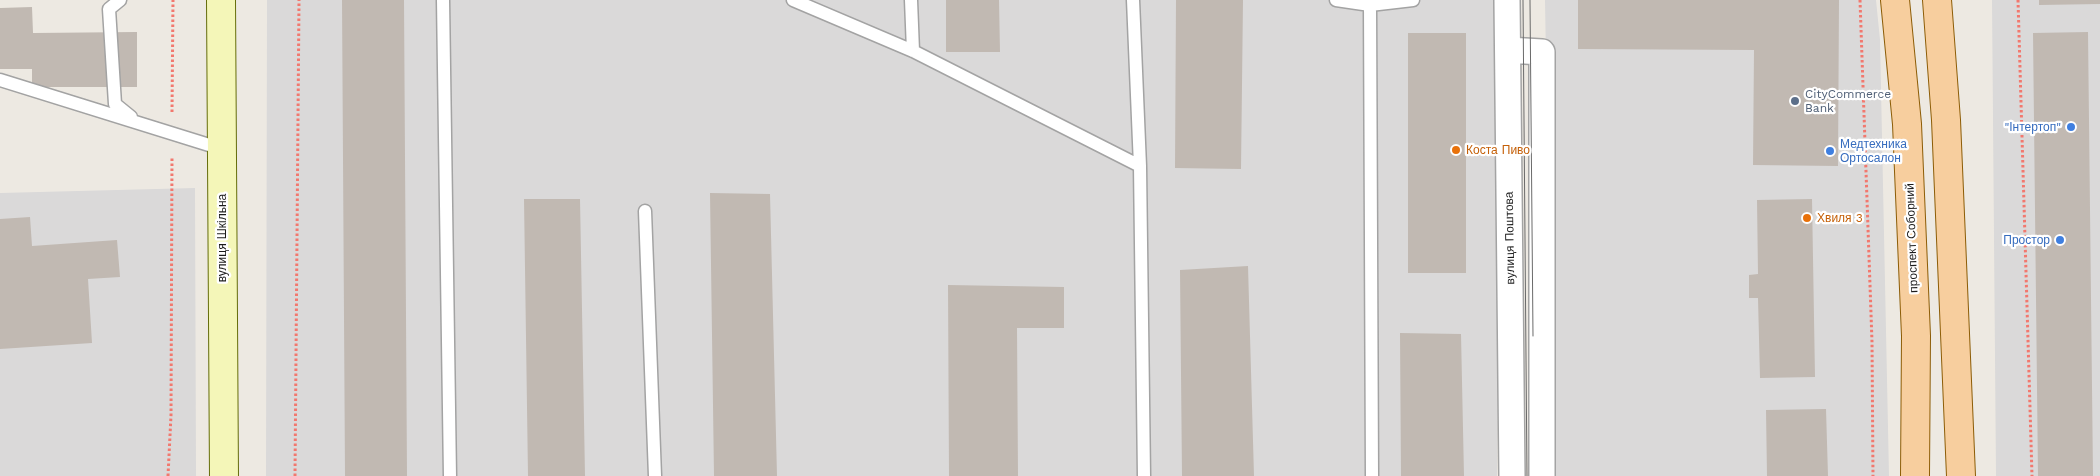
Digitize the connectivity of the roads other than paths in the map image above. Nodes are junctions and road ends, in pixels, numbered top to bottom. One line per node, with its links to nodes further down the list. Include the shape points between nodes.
1 (120, 0): 16 (lane, via 109,8 115,104)
2 (221, 0): 17 (main road, вулиця Шкільна)
3 (443, 0): 21 (lane)
4 (793, 0): 14 (lane)
5 (911, 0): 14 (lane)
6 (1133, 0): 18 (lane)
7 (1336, 0): 12 (lane)
8 (1413, 0): 12 (lane)
9 (1507, 0): 13 (street, вулиця Поштова)
10 (1895, 0): 27 (main road, проспект Соборний, via 1907,124 1916,326)
11 (1937, 0): 28 (main road, via 1947,130)
12 (1370, 5): 24 (lane)
13 (1508, 50): 25 (street, вулиця Поштова); 26 (street, via 1542,52)
14 (913, 51): 18 (lane)
15 (0, 80): 16 (lane)
16 (137, 122): 17 (lane)
17 (222, 149): 20 (main road, вулиця Шкільна)
18 (1140, 166): 23 (lane)
19 (645, 211): 22 (lane)
20 (224, 476)
21 (450, 476)
22 (654, 476)
23 (1144, 476)
24 (1372, 476)
25 (1512, 476)
26 (1542, 476)
27 (1915, 476)
28 (1961, 476)

